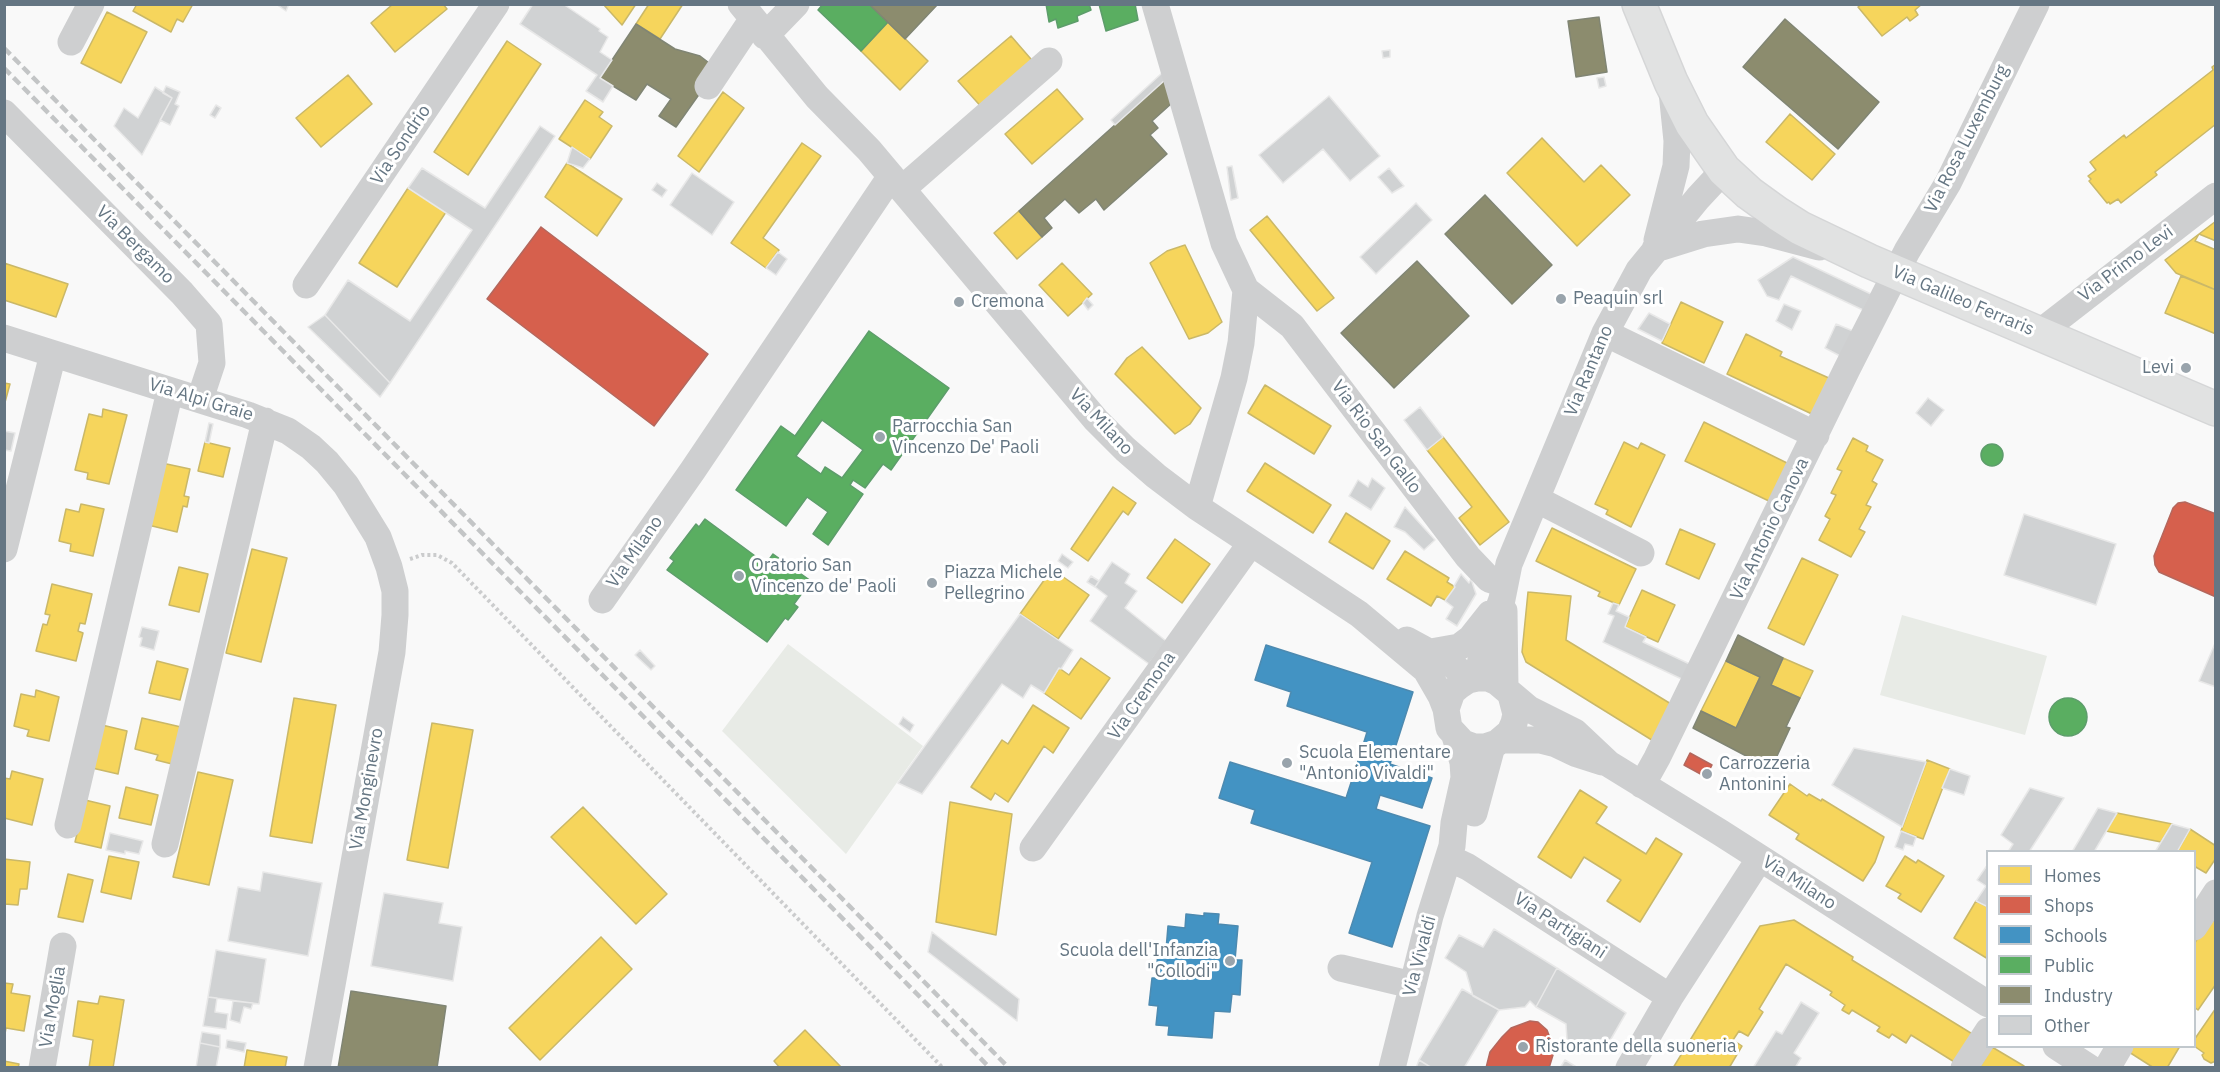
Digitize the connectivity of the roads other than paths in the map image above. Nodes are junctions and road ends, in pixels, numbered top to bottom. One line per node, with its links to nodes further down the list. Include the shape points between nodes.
1 (91, 4): 8 (street)
2 (496, 4): 18 (street, Via Sondrio)
3 (796, 4): 7 (street)
4 (1155, 4): 19 (street, Via Rio San Gallo, via 1224,243)
5 (1639, 4): 10 (main road, Via Galileo Ferraris)
6 (2036, 4): 17 (street, Via Rosa Luxemburg, via 1948,183 1912,241)
7 (753, 20): 11 (street); 14 (street, Via Milano, via 817,97)
8 (71, 42)
9 (1049, 61): 14 (street)
10 (1671, 82): 13 (main road, Via Galileo Ferraris, via 1692,124); 16 (street, Via Rantano, via 1676,166)
11 (708, 86)
12 (4, 113): 25 (street, Via Bergamo, via 209,324 212,363)
13 (1724, 170): 16 (street, Via Rantano); 17 (main road, Via Galileo Ferraris, via 1749,193 1800,228)
14 (897, 183): 30 (street, Via Milano, via 1096,420 1140,463); 36 (street, Via Milano)
15 (2216, 196): 21 (street, Via Primo Levi)
16 (1654, 249): 17 (street, via 1703,234 1738,229 1766,232); 20 (street, Via Rantano)
17 (1883, 267): 21 (main road, Via Galileo Ferraris); 28 (street, Via Antonio Canova)
18 (306, 285)
19 (1246, 290): 30 (street, via 1234,378); 35 (street, Via Rio San Gallo, via 1292,327 1468,557)
20 (1605, 333): 28 (street); 29 (street, Via Rantano)
21 (2038, 333): 26 (main road, Via Galileo Ferraris)
22 (4, 338): 23 (street, Via Alpi Graie)
23 (53, 354): 24 (street, Via Alpi Graie); 33 (street)
24 (170, 391): 25 (street, Via Alpi Graie); 46 (street)
25 (200, 399): 27 (street, Via Alpi Graie)
26 (2216, 409)
27 (265, 421): 31 (street, Via Alpi Graie, via 311,447 346,485); 47 (street)
28 (1816, 435): 45 (street, Via Antonio Canova)
29 (1536, 499): 34 (street); 35 (street, Via Rantano, via 1509,564)
30 (1197, 507): 32 (street, Via Milano)
31 (364, 514): 62 (street, Via Monginevro, via 378,537 394,591 392,652)
32 (1251, 543): 37 (street, Via Milano); 48 (street, Via Cremona)
33 (4, 549)
34 (1641, 553)
35 (1503, 591): 38 (street, via 1471,638 1459,647); 39 (street, Via Rantano); 40 (street, Via Rantano)
36 (602, 600)
37 (1359, 614): 38 (street, Via Milano); 41 (street, Via Milano, via 1426,670)
38 (1431, 652): 39 (street, Via Milano)
39 (1473, 679): 40 (street, Via Milano, via 1488,678); 41 (street, via 1452,693)
40 (1508, 692): 43 (street, via 1516,714 1510,732); 44 (street, Via Milano, via 1544,718 1575,732)
41 (1446, 709): 42 (street, Via Milano, via 1449,728)
42 (1455, 736): 43 (street, Via Milano, via 1474,747); 49 (street, Via Vivaldi, via 1464,778)
43 (1497, 743): 44 (street, Via Milano, via 1540,740); 49 (street, Via Vivaldi, via 1474,816)
44 (1609, 764): 45 (street, Via Milano)
45 (1642, 785): 50 (street, Via Milano)
46 (68, 825)
47 (165, 844)
48 (1033, 848)
49 (1450, 852): 55 (street, Via Vivaldi); 56 (street, Via Partigiani)
50 (1760, 858): 56 (street); 57 (street, Via Milano)
51 (2216, 893): 52 (street)
52 (2196, 924)
53 (63, 946): 61 (street, Via Moglia)
54 (1341, 968): 55 (street)
55 (1412, 985): 63 (street, Via Vivaldi)
56 (1670, 997): 64 (street)
57 (1986, 1003)
58 (1986, 1034): 65 (street)
59 (2058, 1048): 66 (street)
60 (2119, 1048): 67 (street)
61 (42, 1068)
62 (316, 1068)
63 (1392, 1068)
64 (1629, 1068)
65 (1964, 1068)
66 (2090, 1068)
67 (2107, 1068)

